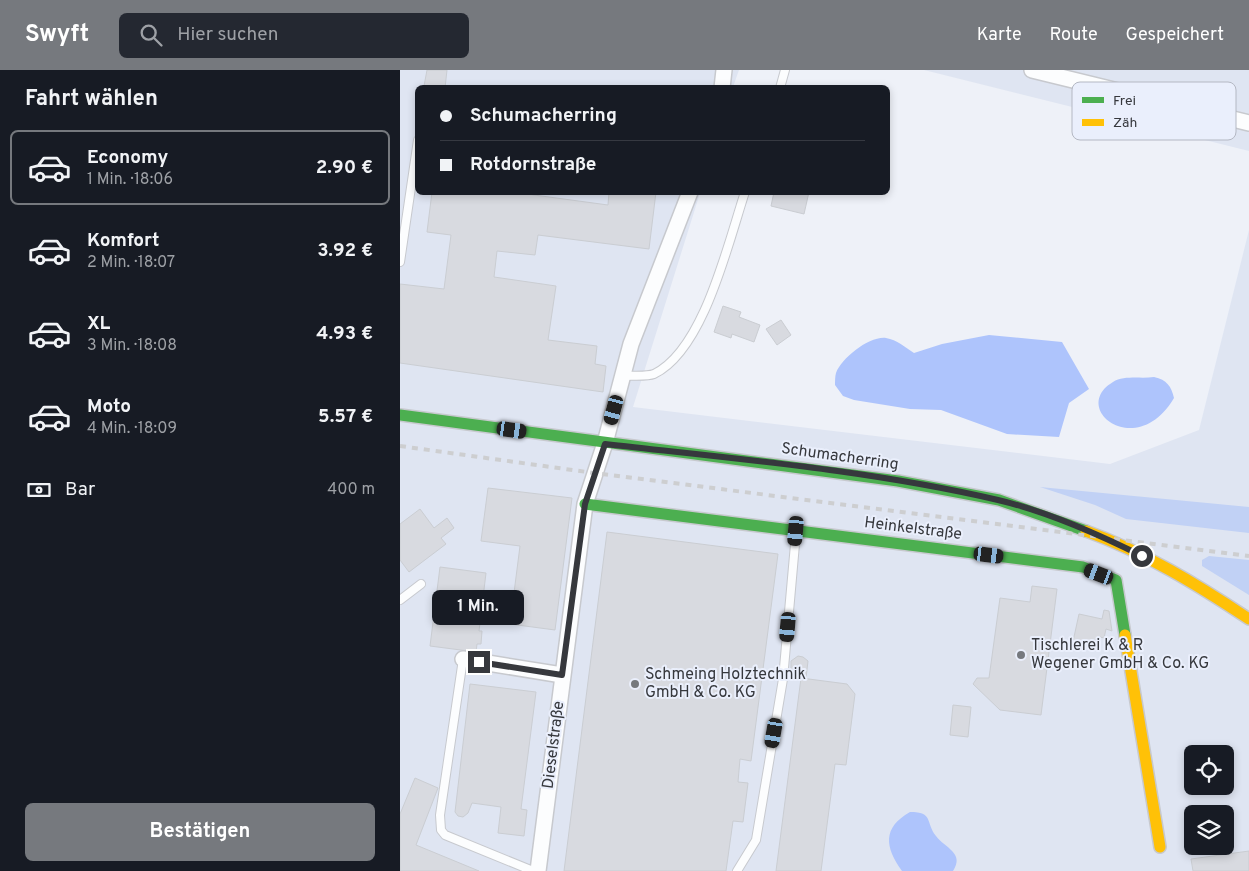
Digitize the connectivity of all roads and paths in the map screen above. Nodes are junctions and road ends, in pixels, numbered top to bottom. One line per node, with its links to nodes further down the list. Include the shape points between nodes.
1 (724, 70): 5 (street)
2 (785, 70): 6 (lane)
3 (1032, 70): 4 (street)
4 (1088, 82)
5 (722, 85)
6 (781, 85)
7 (1236, 120): 8 (street)
8 (1249, 123)
9 (415, 157): 12 (lane)
10 (689, 195): 14 (street, Dieselstraße)
11 (744, 195): 14 (lane, via 697,328 677,357 652,374)
12 (403, 224): 13 (lane)
13 (400, 262)
14 (623, 376): 16 (street, Dieselstraße)
15 (400, 415): 16 (main road, Schumacherring)
16 (605, 444): 17 (street, Dieselstraße); 21 (main road, Schumacherring, via 787,465 999,500 1108,539 1193,582)
17 (585, 504): 18 (main road, Heinkelstraße); 23 (street, Dieselstraße)
18 (796, 531): 24 (main road, Heinkelstraße, via 838,540 1083,567 1116,580); 27 (lane, via 783,679 756,840)
19 (421, 584): 20 (lane)
20 (400, 600)
21 (1249, 619)
22 (463, 660): 23 (street); 25 (lane, via 440,815 441,830 445,835)
23 (562, 675): 26 (street, Dieselstraße)
24 (1160, 847)
25 (533, 871)
26 (538, 871)
27 (737, 871)

